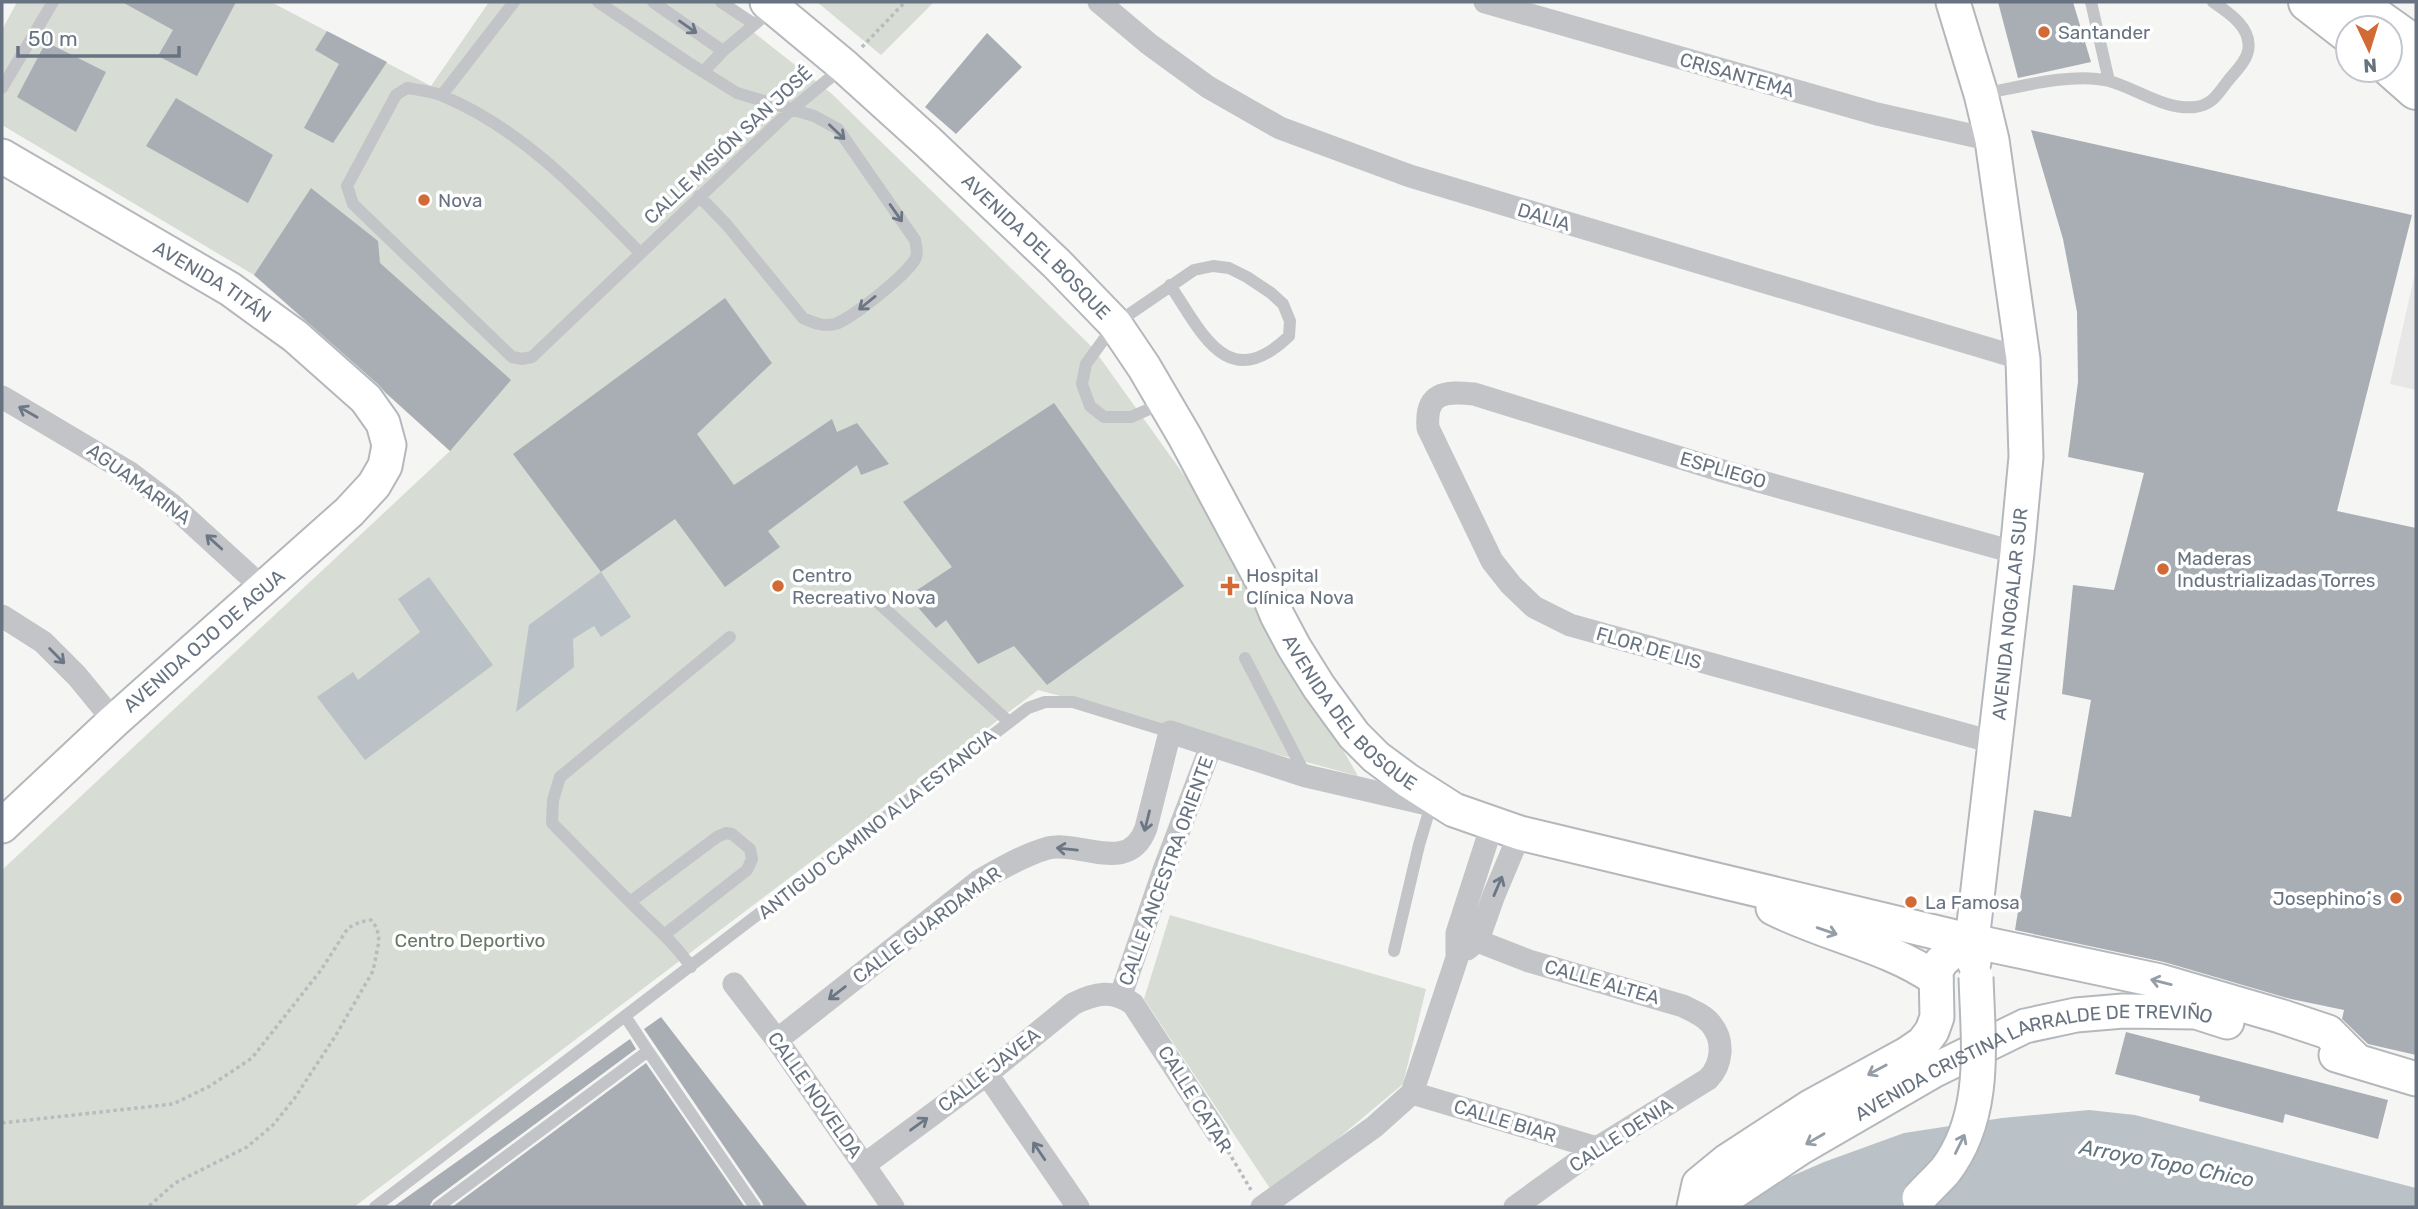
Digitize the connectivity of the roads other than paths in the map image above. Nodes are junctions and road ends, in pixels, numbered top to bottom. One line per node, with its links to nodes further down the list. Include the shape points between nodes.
1 (53, 2): 20 (lane)
2 (514, 2): 22 (lane)
3 (598, 2): 18 (lane)
4 (653, 2): 16 (lane, one-way to 16)
5 (720, 2): 13 (lane)
6 (1099, 2): 30 (street, DALIA, via 1208,87 1280,128 1410,176)
7 (1485, 2): 24 (street, CRISANTEMA, via 1877,114)
8 (1953, 2): 21 (main road, AVENIDA NOGALAR SUR)
9 (2091, 2): 19 (lane)
10 (2213, 2): 19 (lane, via 2241,24 2248,50 2211,102 2181,107)
11 (2308, 2): 14 (highway)
12 (2354, 2): 15 (highway)
13 (765, 11): 16 (lane); 17 (main road, AVENIDA DEL BOSQUE)
14 (2334, 22)
15 (2416, 46)
16 (723, 51): 18 (lane)
17 (844, 66): 23 (lane, CALLE MISIÓN SAN JOSÉ); 29 (main road, AVENIDA DEL BOSQUE, via 1030,237)
18 (703, 72): 23 (lane, via 737,93)
19 (2109, 81): 21 (lane, via 2068,80)
20 (2, 88)
21 (1981, 94): 24 (main road, AVENIDA NOGALAR SUR)
22 (442, 95): 27 (lane, CALLE MISIÓN SAN JOSÉ, via 498,126 560,172); 27 (lane, CALLE MISIÓN SAN JOSÉ, via 407,88 396,95 347,186 349,196 512,357 532,357)
23 (791, 110): 26 (lane, CALLE MISIÓN SAN JOSÉ); 26 (lane, one-way to 26, via 838,129 915,240 916,257 906,272 847,320 817,324 803,318)
24 (1992, 140): 30 (main road, AVENIDA NOGALAR SUR)
25 (2, 156): 34 (main road, AVENIDA TITÁN, via 230,289 295,336 366,399 383,424)
26 (699, 196): 27 (lane, CALLE MISIÓN SAN JOSÉ)
27 (640, 253)
28 (1170, 285): 28 (lane, via 1194,270 1213,265 1229,268 1283,304 1290,321 1289,336 1251,360 1220,354); 29 (lane)
29 (1115, 324): 32 (main road, AVENIDA DEL BOSQUE); 32 (lane, via 1086,364 1082,384 1090,406 1104,417 1131,417)
30 (2023, 359): 35 (main road, AVENIDA NOGALAR SUR, via 2026,457)
31 (2, 397): 36 (street, AGUAMARINA, one-way to 31, via 130,473)
32 (1165, 402): 47 (main road, AVENIDA DEL BOSQUE, via 1319,687 1376,757)
33 (1430, 402): 35 (street, ESPLIEGO, via 1454,392 1474,394 1726,472); 44 (street, FLOR DE LIS, via 1428,428 1492,561 1534,607 1570,625)
34 (388, 444): 36 (main road, AVENIDA OJO DE AGUA, via 385,466 374,485)
35 (2018, 552): 44 (main road, AVENIDA NOGALAR SUR)
36 (264, 589): 41 (main road, AVENIDA OJO DE AGUA)
37 (872, 597): 42 (lane)
38 (2, 616): 41 (street, one-way to 41, via 43,642)
39 (730, 637): 52 (lane, via 560,777 552,800 552,823)
40 (1245, 658): 46 (lane)
41 (114, 721): 48 (main road, AVENIDA OJO DE AGUA)
42 (1009, 722): 43 (lane, ANTIGUO CAMINO A LA ESTANCIA, via 1028,708 1059,701); 57 (lane, ANTIGUO CAMINO A LA ESTANCIA)
43 (1170, 732): 45 (street, ANTIGUO CAMINO A LA ESTANCIA); 50 (street, CALLE ANCESTRA ORIENTE, one-way to 50, via 1146,828)
44 (1996, 743): 55 (main road, AVENIDA NOGALAR SUR)
45 (1211, 746): 46 (street, ANTIGUO CAMINO A LA ESTANCIA); 60 (street, CALLE ANCESTRA ORIENTE)
46 (1306, 776): 47 (street, ANTIGUO CAMINO A LA ESTANCIA)
47 (1442, 807): 49 (main road, AVENIDA DEL BOSQUE); 56 (lane, via 1419,845)
48 (2, 826)
49 (1506, 829): 51 (main road, AVENIDA DEL BOSQUE); 54 (street)
50 (1133, 847): 62 (street, CALLE GUARDAMAR, one-way to 62, via 1115,854 1051,847 1005,866 979,881)
51 (1721, 881): 55 (main road, AVENIDA DEL BOSQUE); 58 (main road, one-way to 58, via 1801,922 1878,949)
52 (630, 902): 53 (lane); 53 (lane, via 717,837 732,834 750,849 747,870)
53 (663, 936): 57 (lane)
54 (1467, 937): 64 (street, CALLE ALTEA, via 1529,961 1699,1013 1712,1025); 68 (street)
55 (1972, 941): 58 (main road, via 1941,962); 65 (main road, AVENIDA DEL BOSQUE, one-way to 55, via 2328,1032 2280,1016 2160,981); 81 (main road, AVENIDA NOGALAR SUR, one-way to 55, bridge, via 1945,1170 1971,1119 1979,1067)
56 (1394, 951)
57 (691, 967): 61 (lane, ANTIGUO CAMINO A LA ESTANCIA)
58 (1936, 979): 79 (main road, one-way to 79, via 1937,1017 1923,1043 1727,1161 1699,1184)
59 (734, 984): 62 (street, CALLE NOVELDA)
60 (1121, 995): 66 (street, CALLE JAVEA, via 1103,993 1073,1004); 69 (street, CALLE CATAR, via 1142,1015)
61 (625, 1016): 63 (lane); 72 (lane, ANTIGUO CAMINO A LA ESTANCIA)
62 (776, 1040): 71 (street, CALLE NOVELDA)
63 (649, 1051): 73 (lane); 74 (lane)
64 (1721, 1057): 70 (street, CALLE DENIA, via 1708,1079)
65 (2357, 1061): 67 (main road, AVENIDA CRISTINA LARRALDE DE TREVIÑO); 80 (main road, AVENIDA CRISTINA LARRALDE DE TREVIÑO, one-way to 80, via 2196,1012 2123,1011 2037,1023 1933,1071 1800,1147)
66 (987, 1074): 71 (street, CALLE JAVEA, one-way to 66); 76 (street, one-way to 66)
67 (2416, 1079)
68 (1412, 1093): 70 (street, CALLE BIAR); 77 (street, via 1374,1127)
69 (1218, 1134)
70 (1597, 1149): 78 (street, CALLE DENIA)
71 (864, 1165): 75 (street, CALLE NOVELDA)
72 (375, 1207)
73 (438, 1207)
74 (755, 1207)
75 (893, 1207)
76 (1078, 1207)
77 (1262, 1207)
78 (1515, 1207)
79 (1694, 1207)
80 (1711, 1207)
81 (1905, 1207)

